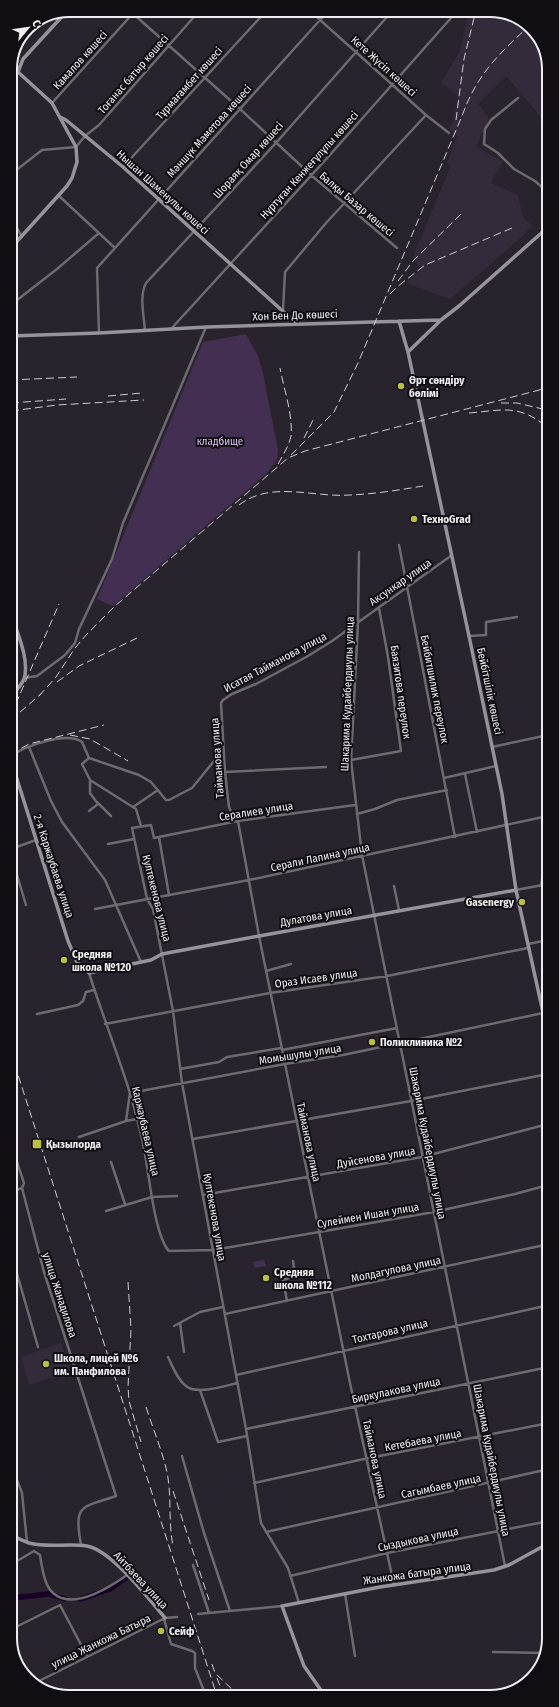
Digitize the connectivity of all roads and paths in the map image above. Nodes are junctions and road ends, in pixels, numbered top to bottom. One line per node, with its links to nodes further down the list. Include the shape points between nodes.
1 (130, 17): 17 (street, Камалов көшесі)
2 (136, 17): 11 (street, Балқы Базар көшесі)
3 (194, 17): 11 (street, Тоғанас батыр көшесі)
4 (260, 17): 14 (street, Тұрмағамбет көшесі)
5 (317, 17): 10 (street, Кете Жүсіп көшесі)
6 (323, 17): 10 (street, Мәншүк Мәметова көшесі)
7 (387, 17): 12 (street, Шораяқ Омар көшесі)
8 (452, 17): 15 (street, Нұртуған Кенжеғұлұлы көшесі)
9 (62, 18): 13 (street, via 24,59)
10 (320, 20): 12 (street, Кете Жүсіп көшесі); 18 (street, Мәншүк Мәметова көшесі)
11 (169, 45): 14 (street, Балқы Базар көшесі); 22 (street, Тоғанас батыр көшесі, via 99,125)
12 (355, 51): 15 (street, Кете Жүсіп көшесі); 23 (street, Шораяқ Омар көшесі)
13 (18, 72): 17 (street, Нышан Шаменулы көшесі)
14 (204, 77): 18 (street, Балқы Базар көшесі); 25 (street, Тұрмағамбет көшесі)
15 (392, 85): 19 (street, Кете Жүсіп көшесі); 27 (street, Нұртуған Кенжеғұлұлы көшесі)
16 (518, 98): 28 (street, via 491,120 485,129 484,144 498,153 514,169)
17 (52, 103): 20 (street, Нышан Шаменулы көшесі)
18 (240, 109): 23 (street, Балқы Базар көшесі); 30 (street, Мәншүк Мәметова көшесі)
19 (426, 115): 21 (street, Кете Жүсіп көшесі); 31 (street)
20 (60, 117): 22 (street, Нышан Шаменулы көшесі); 24 (street)
21 (449, 134)
22 (86, 136): 24 (street, Тоғанас батыр көшесі); 25 (street, Нышан Шаменулы көшесі)
23 (276, 143): 27 (street, Балқы Базар көшесі); 33 (street, Шораяқ Омар көшесі)
24 (76, 146): 26 (street, via 42,150); 29 (street, via 77,162 72,178)
25 (124, 167): 30 (street, Нышан Шаменулы көшесі)
26 (17, 170)
27 (311, 175): 31 (street, Балқы Базар көшесі); 40 (street, Нұртуған Кенжеғұлұлы көшесі)
28 (542, 187)
29 (58, 195): 35 (street); 36 (street)
30 (158, 200): 33 (street, Нышан Шаменулы көшесі); 38 (street, Мәншүк Мәметова көшесі)
31 (344, 204): 39 (street, Балқы Базар көшесі); 42 (street, via 285,272)
32 (17, 228): 36 (street)
33 (194, 231): 40 (street, Нышан Шаменулы көшесі); 48 (street, Шораяқ Омар көшесі, via 143,289)
34 (542, 232): 44 (street)
35 (99, 233): 38 (street); 41 (street)
36 (22, 237): 37 (street)
37 (17, 242)
38 (115, 248): 49 (street, Мәншүк Мәметова көшесі, via 97,268)
39 (397, 248)
40 (230, 264): 42 (street, Нышан Шаменулы көшесі); 47 (street, Нұртуған Кенжеғұлұлы көшесі)
41 (17, 300)
42 (283, 311): 45 (street, Нышан Шаменулы көшесі)
43 (399, 320): 44 (street, Хон Бен До көшесі); 45 (street, Хон Бен До көшесі); 51 (street, Бейбітшілік көшесі)
44 (441, 320): 51 (street)
45 (297, 324): 46 (street, Хон Бен До көшесі)
46 (207, 327): 47 (street, Хон Бен До көшесі); 61 (street, via 75,643 65,655 37,676)
47 (171, 329): 48 (street, Хон Бен До көшесі)
48 (145, 331): 49 (street, Хон Бен До көшесі)
49 (99, 333): 50 (street, Хон Бен До көшесі)
50 (17, 336)
51 (408, 352): 54 (street, Бейбітшілік көшесі)
52 (400, 544): 55 (street, Бейбитшилик переулок)
53 (359, 552): 58 (street, Шакарима Кудайбердиулы улица)
54 (452, 555): 55 (street, Аксункар улица); 60 (street, Бейбітшілік көшесі)
55 (408, 588): 56 (street, Аксункар улица); 75 (street, Бейбитшилик переулок)
56 (379, 608): 58 (street, Аксункар улица); 70 (street, Баязитова переулок, via 401,751)
57 (517, 617): 60 (street, via 486,622 486,635)
58 (358, 623): 63 (street, Исатая Тайманова улица, via 308,656 232,694); 70 (street, Шакарима Кудайбердиулы улица)
59 (17, 634): 61 (street, via 26,663)
60 (469, 636): 66 (street, Бейбітшілік көшесі)
61 (24, 678): 62 (street)
62 (17, 689)
63 (221, 703): 67 (street, Тайманова улица)
64 (542, 737): 66 (street)
65 (29, 746): 68 (street); 69 (street, via 72,738 82,742); 106 (street, via 62,822 105,880)
66 (492, 747): 71 (street, Бейбітшілік көшесі)
67 (224, 749): 73 (street, Тайманова улица); 78 (street, via 192,788 169,800 166,800)
68 (17, 753)
69 (89, 758): 77 (street, via 82,764); 78 (street, via 139,775)
70 (351, 760): 81 (street, Шакарима Кудайбердиулы улица)
71 (496, 766): 74 (street); 89 (street, Бейбітшілік көшесі)
72 (326, 767): 73 (street)
73 (225, 772): 87 (street, Тайманова улица, via 228,807)
74 (465, 774): 75 (street); 90 (street)
75 (444, 778): 79 (street, Бейбитшилик переулок)
76 (17, 779): 94 (street, 2-я Каржаубаева улица)
77 (90, 780): 80 (street, via 90,792); 82 (street)
78 (158, 790): 82 (street)
79 (447, 790): 84 (street, via 396,800); 91 (street, Бейбитшилик переулок)
80 (97, 802): 83 (street, via 98,804); 85 (street)
81 (355, 805): 84 (street, Шакарима Кудайбердиулы улица); 87 (street, Сералиев улица)
82 (133, 807): 88 (street, via 138,812)
83 (89, 811)
84 (357, 814): 97 (street, Шакарима Кудайбердиулы улица)
85 (111, 816)
86 (542, 817): 89 (street, Серали Лапина улица)
87 (238, 821): 92 (street, Сералиев улица); 99 (street, Тайманова улица)
88 (142, 826): 92 (street, via 151,825 154,838); 93 (street, Култекенова улица, via 132,828)
89 (506, 826): 90 (street, Серали Лапина улица); 103 (street, Бейбітшілік көшесі)
90 (477, 832): 91 (street, Серали Лапина улица)
91 (455, 836): 97 (street, Серали Лапина улица)
92 (159, 837): 104 (street)
93 (134, 839): 95 (street); 105 (street, Култекенова улица)
94 (36, 840): 96 (street); 118 (street, 2-я Каржаубаева улица, via 68,941 77,962)
95 (108, 844)
96 (17, 846)
97 (362, 856): 99 (street, Серали Лапина улица); 110 (street, Шакарима Кудайбердиулы улица)
98 (17, 875): 107 (street)
99 (249, 880): 104 (street, Серали Лапина улица); 111 (street, Тайманова улица)
100 (542, 880): 102 (street)
101 (394, 886): 109 (street)
102 (541, 886): 103 (street, Дулатова улица)
103 (516, 890): 109 (street, Дулатова улица); 113 (street, Бейбітшілік көшесі)
104 (169, 895): 105 (street, Серали Лапина улица)
105 (147, 899): 106 (street, Серали Лапина улица); 114 (street, Култекенова улица, via 153,909)
106 (117, 905): 108 (street, Серали Лапина улица); 115 (street)
107 (26, 906)
108 (95, 908)
109 (399, 910): 110 (street, Дулатова улица)
110 (375, 914): 111 (street, Дулатова улица); 119 (street, Шакарима Кудайбердиулы улица)
111 (258, 936): 114 (street, Дулатова улица); 117 (street, Тайманова улица)
112 (542, 942): 113 (street, Ораз Исаев улица)
113 (528, 946): 119 (street, Ораз Исаев улица); 122 (street, Бейбітшілік көшесі)
114 (162, 954): 115 (street, Дулатова улица); 123 (street, Култекенова улица)
115 (141, 962): 118 (street, Дулатова улица)
116 (291, 964): 117 (street)
117 (266, 971): 121 (street, Тайманова улица)
118 (89, 973): 120 (street, Каржаубаева улица)
119 (387, 976): 121 (street, Ораз Исаев улица); 127 (street, Шакарима Кудайбердиулы улица)
120 (94, 990): 125 (street, via 86,992 83,1001 78,1005); 126 (street, Каржаубаева улица)
121 (270, 992): 123 (street, Ораз Исаев улица); 129 (street, Тайманова улица)
122 (542, 1004)
123 (173, 1011): 126 (street, Ораз Исаев улица); 131 (street, Култекенова улица)
124 (542, 1012): 128 (street, Момышулы улица)
125 (37, 1014)
126 (105, 1024): 134 (street, Каржаубаева улица)
127 (398, 1028): 128 (street, Шакарима Кудайбердиулы улица); 129 (street)
128 (401, 1044): 130 (street, Момышулы улица); 135 (street, Шакарима Кудайбердиулы улица)
129 (282, 1049): 130 (street, Тайманова улица); 131 (street, via 228,1057 219,1062)
130 (285, 1064): 133 (street, Момышулы улица); 138 (street, Тайманова улица)
131 (180, 1069): 133 (street, Култекенова улица)
132 (542, 1075): 135 (street)
133 (182, 1083): 134 (street, Момышулы улица); 141 (street, Култекенова улица)
134 (130, 1092): 136 (street, Каржаубаева улица); 137 (street)
135 (411, 1101): 138 (street); 142 (street, Шакарима Кудайбердиулы улица)
136 (137, 1119): 137 (street); 150 (street, Каржаубаева улица)
137 (126, 1121): 140 (street)
138 (296, 1122): 141 (street); 145 (street, Тайманова улица)
139 (542, 1126): 142 (street, Дуйсенова улица)
140 (79, 1137)
141 (193, 1139): 149 (street, Култекенова улица)
142 (422, 1157): 145 (street, Дуйсенова улица); 154 (street, Шакарима Кудайбердиулы улица)
143 (17, 1162): 147 (street, улица Жанадилова, via 24,1183)
144 (111, 1162): 152 (street)
145 (308, 1177): 149 (street, Дуйсенова улица); 155 (street, Тайманова улица)
146 (542, 1187): 154 (street, Сулеймен Ишан улица)
147 (22, 1188): 148 (street); 196 (street, улица Жанадилова, via 44,1272 116,1496 87,1506 80,1513 78,1521)
148 (17, 1190)
149 (203, 1195): 157 (street, Култекенова улица)
150 (152, 1196): 151 (street); 152 (street); 157 (street, Каржаубаева улица, via 161,1233 169,1251)
151 (177, 1196)
152 (125, 1204): 153 (street)
153 (106, 1211)
154 (434, 1212): 155 (street, Сулеймен Ишан улица); 159 (street, Шакарима Кудайбердиулы улица)
155 (319, 1232): 157 (street, Сулеймен Ишан улица); 161 (street, Тайманова улица)
156 (542, 1245): 159 (street, Молдагулова улица)
157 (213, 1250): 164 (street, Култекенова улица)
158 (292, 1261): 162 (street, via 295,1276 283,1280)
159 (445, 1266): 161 (street, Молдагулова улица); 167 (street, Шакарима Кудайбердиулы улица)
160 (17, 1274): 169 (street)
161 (331, 1291): 162 (street, Молдагулова улица); 170 (street, Тайманова улица)
162 (287, 1301): 165 (street, Молдагулова улица)
163 (542, 1306): 167 (street, Тохтарова улица)
164 (223, 1307): 165 (street, Култекенова улица); 166 (street, via 200,1312)
165 (224, 1314): 174 (street, Култекенова улица)
166 (180, 1323): 168 (street); 171 (street)
167 (457, 1324): 170 (street, Тохтарова улица); 176 (street, Шакарима Кудайбердиулы улица)
168 (174, 1326)
169 (38, 1347)
170 (343, 1350): 174 (street, Тохтарова улица); 178 (street, Тайманова улица)
171 (184, 1352)
172 (168, 1357): 177 (street, via 186,1387)
173 (542, 1368): 176 (street, Биркулакова улица)
174 (236, 1375): 175 (street, Култекенова улица)
175 (237, 1383): 177 (street); 180 (street, Култекенова улица)
176 (469, 1383): 178 (street, Биркулакова улица); 182 (street, Шакарима Кудайбердиулы улица)
177 (200, 1390): 181 (street, via 218,1442)
178 (355, 1407): 180 (street, Биркулакова улица); 184 (street, Тайманова улица)
179 (542, 1424): 182 (street, Кетебаева улица)
180 (246, 1429): 181 (street, Култекенова улица)
181 (247, 1436): 187 (street, Култекенова улица)
182 (480, 1437): 184 (street, Кетебаева улица); 188 (street, Шакарима Кудайбердиулы улица)
183 (182, 1456): 209 (street)
184 (366, 1459): 187 (street, Кетебаева улица); 189 (street, Тайманова улица)
185 (542, 1471): 188 (street, Сагымбаев улица)
186 (17, 1480): 194 (street, via 22,1493)
187 (254, 1483): 192 (street, Култекенова улица, via 261,1523)
188 (489, 1484): 189 (street, Сагымбаев улица); 191 (street, Шакарима Кудайбердиулы улица)
189 (377, 1507): 192 (street, Сагымбаев улица); 199 (street, Тайманова улица)
190 (542, 1522): 191 (street, Сыздыкова улица)
191 (498, 1531): 199 (street, Сыздыкова улица); 202 (street, Шакарима Кудайбердиулы улица)
192 (266, 1532): 204 (street, Култекенова улица)
193 (17, 1537): 194 (street, Айтбаева улица)
194 (27, 1542): 195 (street, Айтбаева улица)
195 (33, 1544): 196 (street, Айтбаева улица); 198 (street)
196 (81, 1546): 203 (street, Айтбаева улица, via 103,1553)
197 (542, 1547): 202 (street, Жанкожа батыра улица)
198 (34, 1551): 200 (street); 203 (street, via 40,1555 47,1584 53,1593 62,1598 73,1600 91,1595 109,1588)
199 (387, 1553): 204 (street, Сыздыкова улица); 205 (street, Тайманова улица)
200 (17, 1561)
201 (193, 1565): 210 (street)
202 (505, 1566): 205 (street, Жанкожа батыра улица, via 476,1574)
203 (127, 1575): 213 (street, Айтбаева улица)
204 (290, 1576): 207 (street, Култекенова улица)
205 (394, 1585): 206 (street, Жанкожа батыра улица)
206 (345, 1594): 207 (street, Жанкожа батыра улица); 218 (street)
207 (299, 1603): 208 (street, Жанкожа батыра улица)
208 (282, 1606): 209 (street); 221 (street, via 304,1666)
209 (230, 1611): 210 (street)
210 (209, 1613): 211 (street)
211 (198, 1614)
212 (177, 1617): 213 (street, улица Жанкожа Батыра)
213 (165, 1619): 217 (street, улица Жанкожа Батыра); 220 (street, via 171,1644 195,1653 195,1668)
214 (17, 1626): 217 (street, via 60,1605)
215 (493, 1652): 216 (street)
216 (539, 1653)
217 (87, 1656): 219 (street, улица Жанкожа Батыра)
218 (355, 1656)
219 (40, 1680)
220 (204, 1690)
221 (321, 1690)

